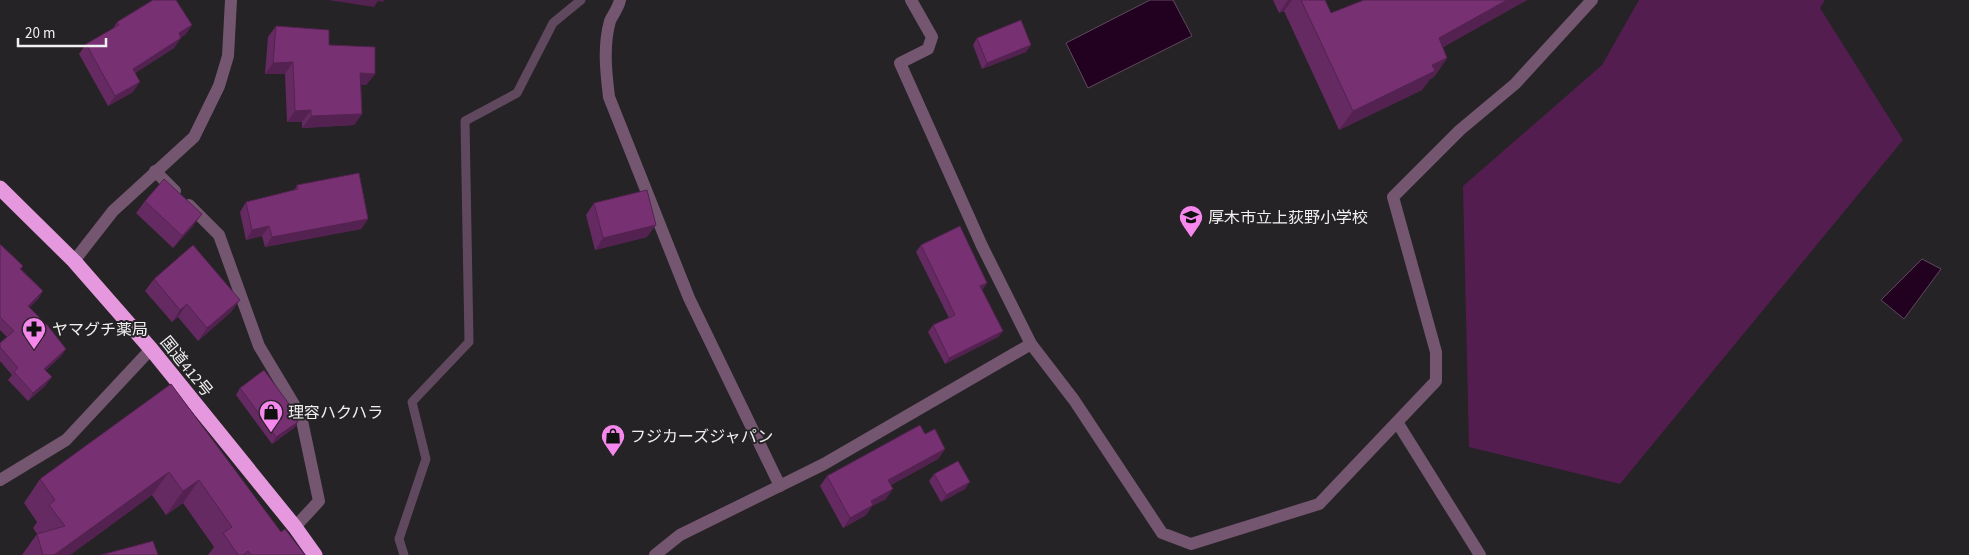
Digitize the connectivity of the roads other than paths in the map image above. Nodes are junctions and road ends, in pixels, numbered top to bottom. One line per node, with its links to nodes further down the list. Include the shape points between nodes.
1 (231, 0): 5 (street, via 228,56 219,86 194,136)
2 (620, 0): 12 (street, via 611,20 605,65 609,97 689,298)
3 (911, 0): 8 (street, via 932,37 928,49 900,63 982,246)
4 (1592, 0): 10 (street, via 1514,84 1460,130 1393,197 1436,352 1436,381)
5 (156, 171): 7 (street, via 113,212); 13 (street, via 219,235 259,346 301,416 319,501)
6 (0, 188): 7 (highway, 国道412号)
7 (74, 261): 9 (highway, 国道412号)
8 (1031, 344): 10 (street, via 1074,400 1162,533 1191,544 1319,504); 12 (street, via 824,464)
9 (151, 349): 11 (street, via 66,440); 13 (highway, 国道412号)
10 (1397, 422): 16 (street)
11 (0, 480)
12 (780, 486): 15 (street, via 680,535)
13 (295, 526): 14 (highway, 国道412号)
14 (315, 555)
15 (655, 555)
16 (1480, 555)

